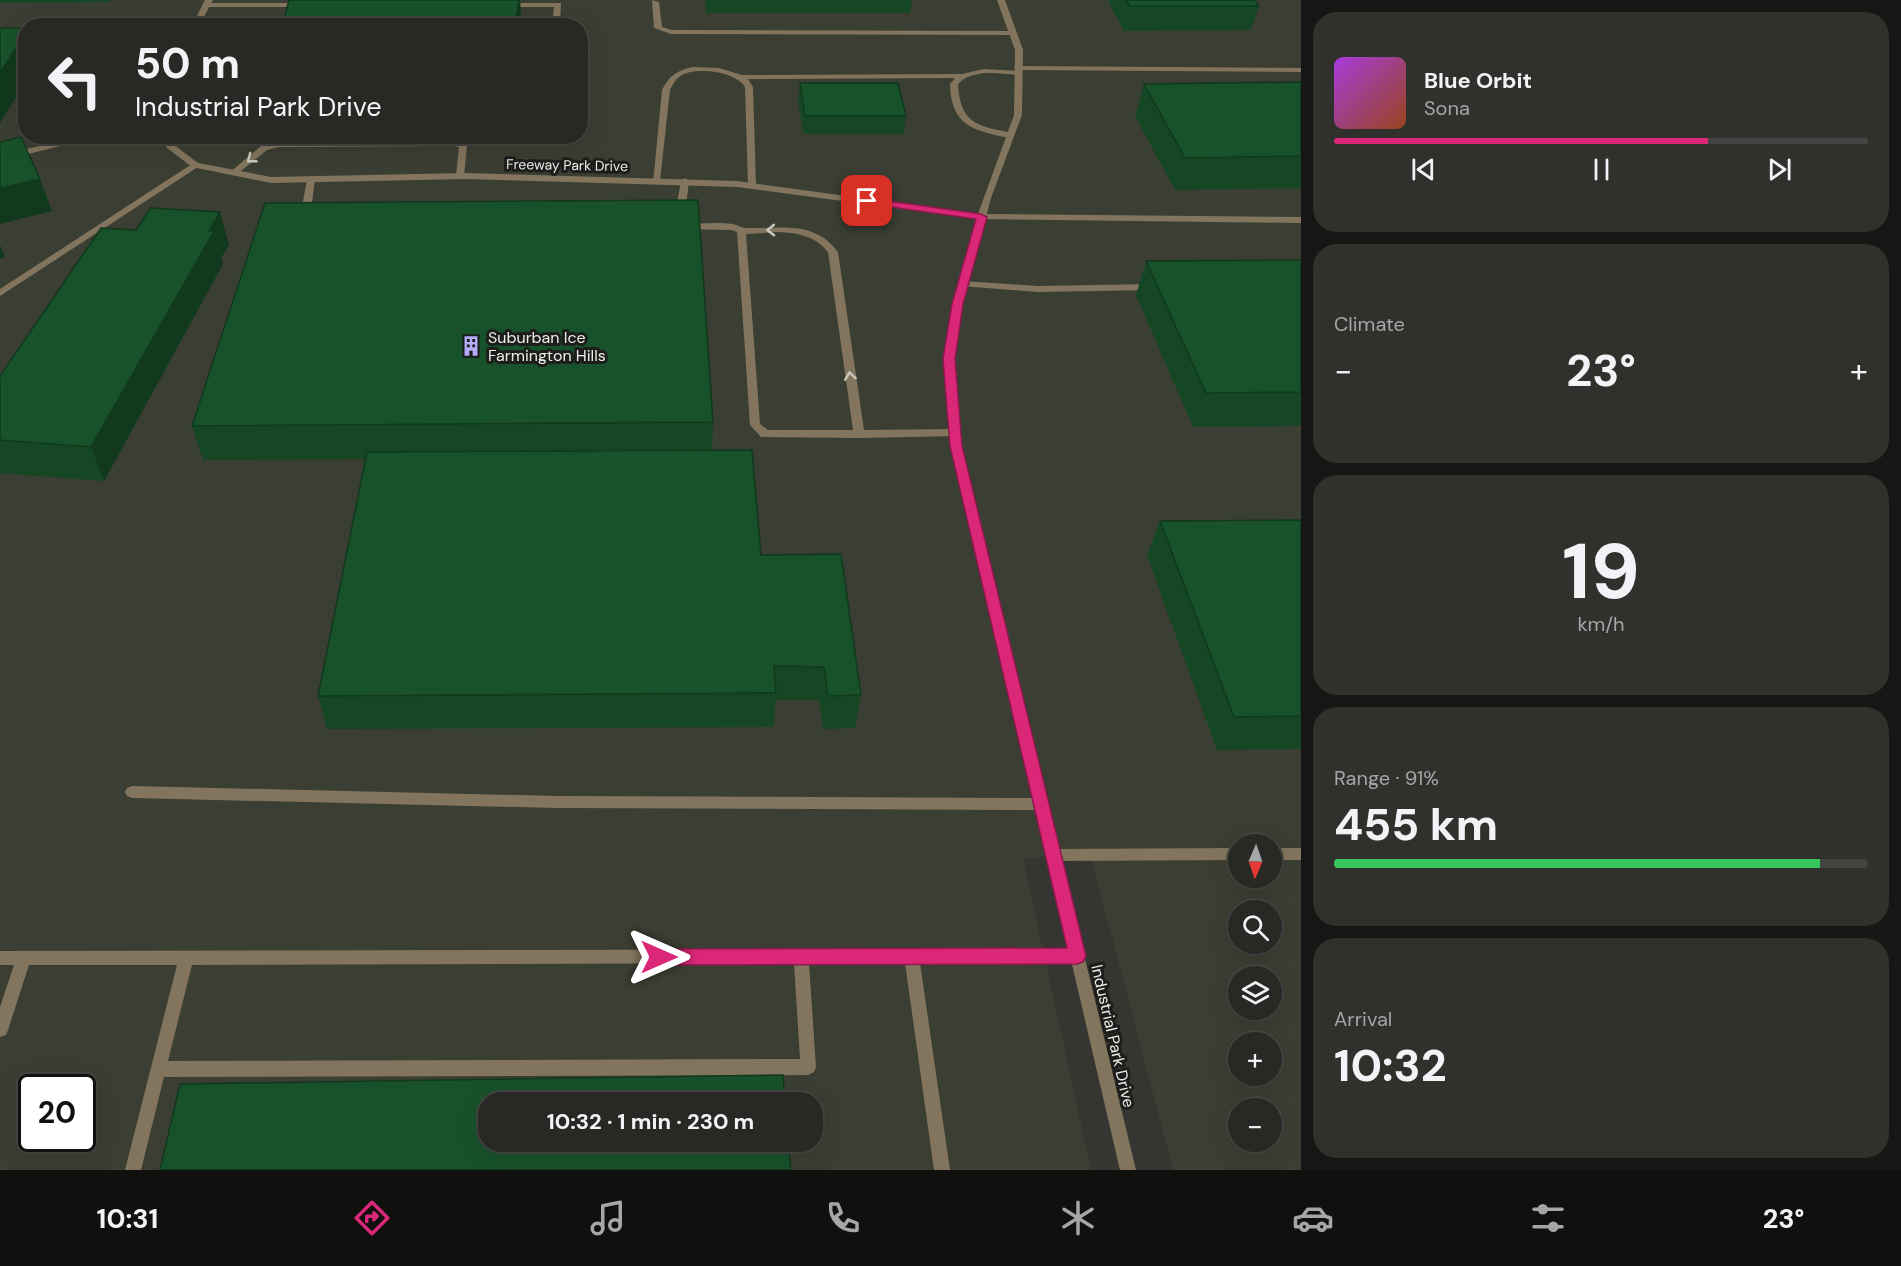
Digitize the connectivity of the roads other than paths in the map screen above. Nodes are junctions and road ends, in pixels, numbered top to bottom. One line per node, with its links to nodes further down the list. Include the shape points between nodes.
1 (1001, 0): 8 (street, Industrial Park Drive)
2 (207, 2): 4 (street); 6 (street)
3 (655, 2): 8 (street, via 658,28 671,32)
4 (312, 5)
5 (500, 5): 7 (street, via 558,5)
6 (199, 18)
7 (557, 18)
8 (1013, 33): 10 (street, Industrial Park Drive, via 1019,50)
9 (1301, 70): 10 (street)
10 (1018, 71): 11 (street); 13 (street, Industrial Park Drive, via 1018,115)
11 (962, 76): 12 (street); 13 (street, via 954,84 954,92 963,118 982,130)
12 (741, 77): 23 (street, via 709,70 673,77 664,100); 25 (street, via 749,87)
13 (1010, 135): 26 (street, Industrial Park Drive)
14 (63, 144): 18 (street)
15 (169, 144): 19 (street, Freeway Park Drive)
16 (279, 144): 20 (street, one-way to 20, via 264,148)
17 (458, 144): 21 (street, one-way to 17, via 464,151)
18 (0, 159)
19 (195, 165): 20 (street, Freeway Park Drive); 32 (street)
20 (233, 173): 22 (street, Freeway Park Drive, via 272,180)
21 (460, 176): 22 (street, Freeway Park Drive); 23 (street, Freeway Park Drive)
22 (311, 179): 28 (street)
23 (656, 181): 24 (street, Freeway Park Drive)
24 (685, 181): 25 (street, Freeway Park Drive); 29 (street, via 678,227 733,227)
25 (752, 186): 26 (street, Freeway Park Drive)
26 (981, 217): 27 (street, Freeway Park Drive); 30 (street, Industrial Park Drive)
27 (1301, 220)
28 (303, 228)
29 (741, 231): 33 (street, one-way to 29, via 832,252 827,243 812,234); 33 (street, via 755,425 765,434)
30 (963, 284): 31 (street, via 1038,289); 34 (street, Industrial Park Drive, via 949,359)
31 (1169, 287)
32 (0, 293)
33 (859, 434): 34 (street)
34 (955, 434): 36 (street, Industrial Park Drive)
35 (132, 792): 36 (street, via 557,802)
36 (1041, 804): 40 (street, Industrial Park Drive)
37 (1228, 854): 40 (street)
38 (1282, 854): 39 (street)
39 (1301, 854)
40 (1054, 855): 41 (street, Industrial Park Drive)
41 (1077, 956): 45 (street); 51 (street, Industrial Park Drive)
42 (24, 957): 43 (street); 46 (street); 47 (street)
43 (186, 957): 44 (street); 48 (street)
44 (801, 957): 45 (street); 48 (street, via 808,1067)
45 (912, 957): 50 (street)
46 (0, 958)
47 (0, 1030)
48 (158, 1069): 49 (street)
49 (133, 1170)
50 (942, 1170)
51 (1128, 1170)

